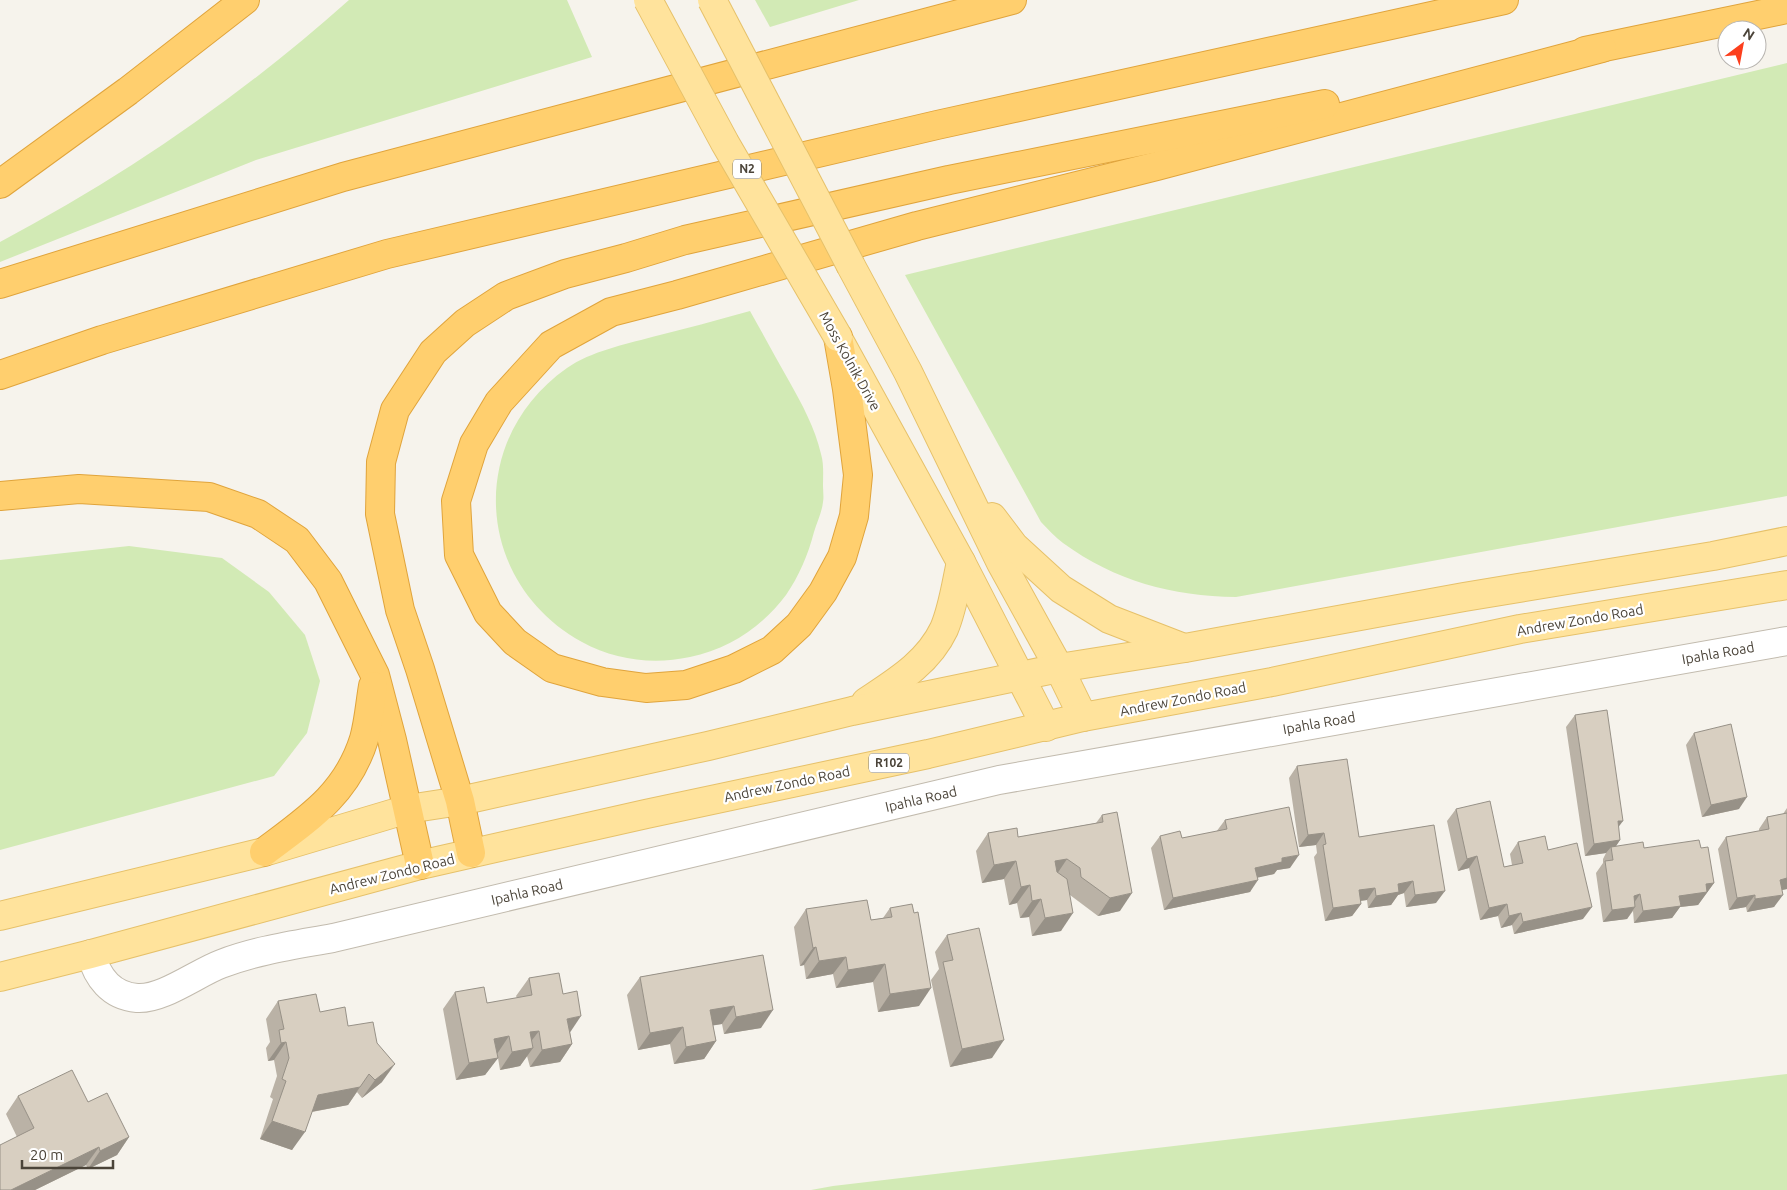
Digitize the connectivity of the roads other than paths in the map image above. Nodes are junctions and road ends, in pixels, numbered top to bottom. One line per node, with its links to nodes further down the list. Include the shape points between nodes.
1 (245, 0): 8 (highway, via 128,91)
2 (648, 0): 10 (main road, Moss Kolnik Drive, bridge)
3 (712, 0): 13 (main road, bridge, via 908,372)
4 (1012, 0): 9 (highway, via 343,177)
5 (1504, 0): 11 (highway, N2, via 938,124 387,254 102,340)
6 (1787, 9): 7 (highway)
7 (1602, 48): 12 (highway, via 917,226 611,312 551,345 499,402 474,444 456,501 459,555 488,612 515,642 552,668 602,682 646,688 686,685 734,669 772,650 799,625 823,592 842,557 854,516 858,475); 26 (highway, via 949,180 685,240 565,274 506,296 465,323 433,352 395,410 381,462 380,514 400,610)
8 (0, 184)
9 (0, 284)
10 (838, 337): 12 (highway)
11 (0, 375)
12 (854, 385): 16 (main road, Moss Kolnik Drive)
13 (949, 458): 19 (main road, via 1014,546 1061,589 1110,619); 20 (main road, via 1001,563)
14 (0, 496): 21 (highway, via 79,489 210,497 258,514 297,540 328,581)
15 (1787, 541): 19 (main road)
16 (961, 562): 22 (main road, Moss Kolnik Drive); 23 (main road, via 949,614 934,645 920,663 898,681)
17 (1787, 585): 24 (main road, Andrew Zondo Road / R102, via 1520,629 1272,682)
18 (1787, 641): 32 (street, Ipahla Road, via 999,780 333,938 263,950 220,964 160,994 145,997 114,992 96,971)
19 (1185, 648): 20 (main road)
20 (1059, 668): 22 (main road); 24 (main road)
21 (376, 676): 27 (highway); 28 (highway, via 364,738 352,770 316,812)
22 (1018, 676): 23 (main road); 25 (main road, Moss Kolnik Drive)
23 (852, 711): 26 (main road)
24 (1083, 717): 25 (main road, Andrew Zondo Road / R102)
25 (1046, 726): 29 (main road, Andrew Zondo Road / R102)
26 (460, 801): 27 (main road); 29 (highway)
27 (408, 809): 28 (main road); 30 (highway)
28 (264, 852): 31 (main road)
29 (471, 854): 30 (main road, Andrew Zondo Road / R102)
30 (420, 865): 32 (main road, Andrew Zondo Road / R102)
31 (0, 916)
32 (91, 954): 33 (main road, Andrew Zondo Road / R102)
33 (0, 977)

